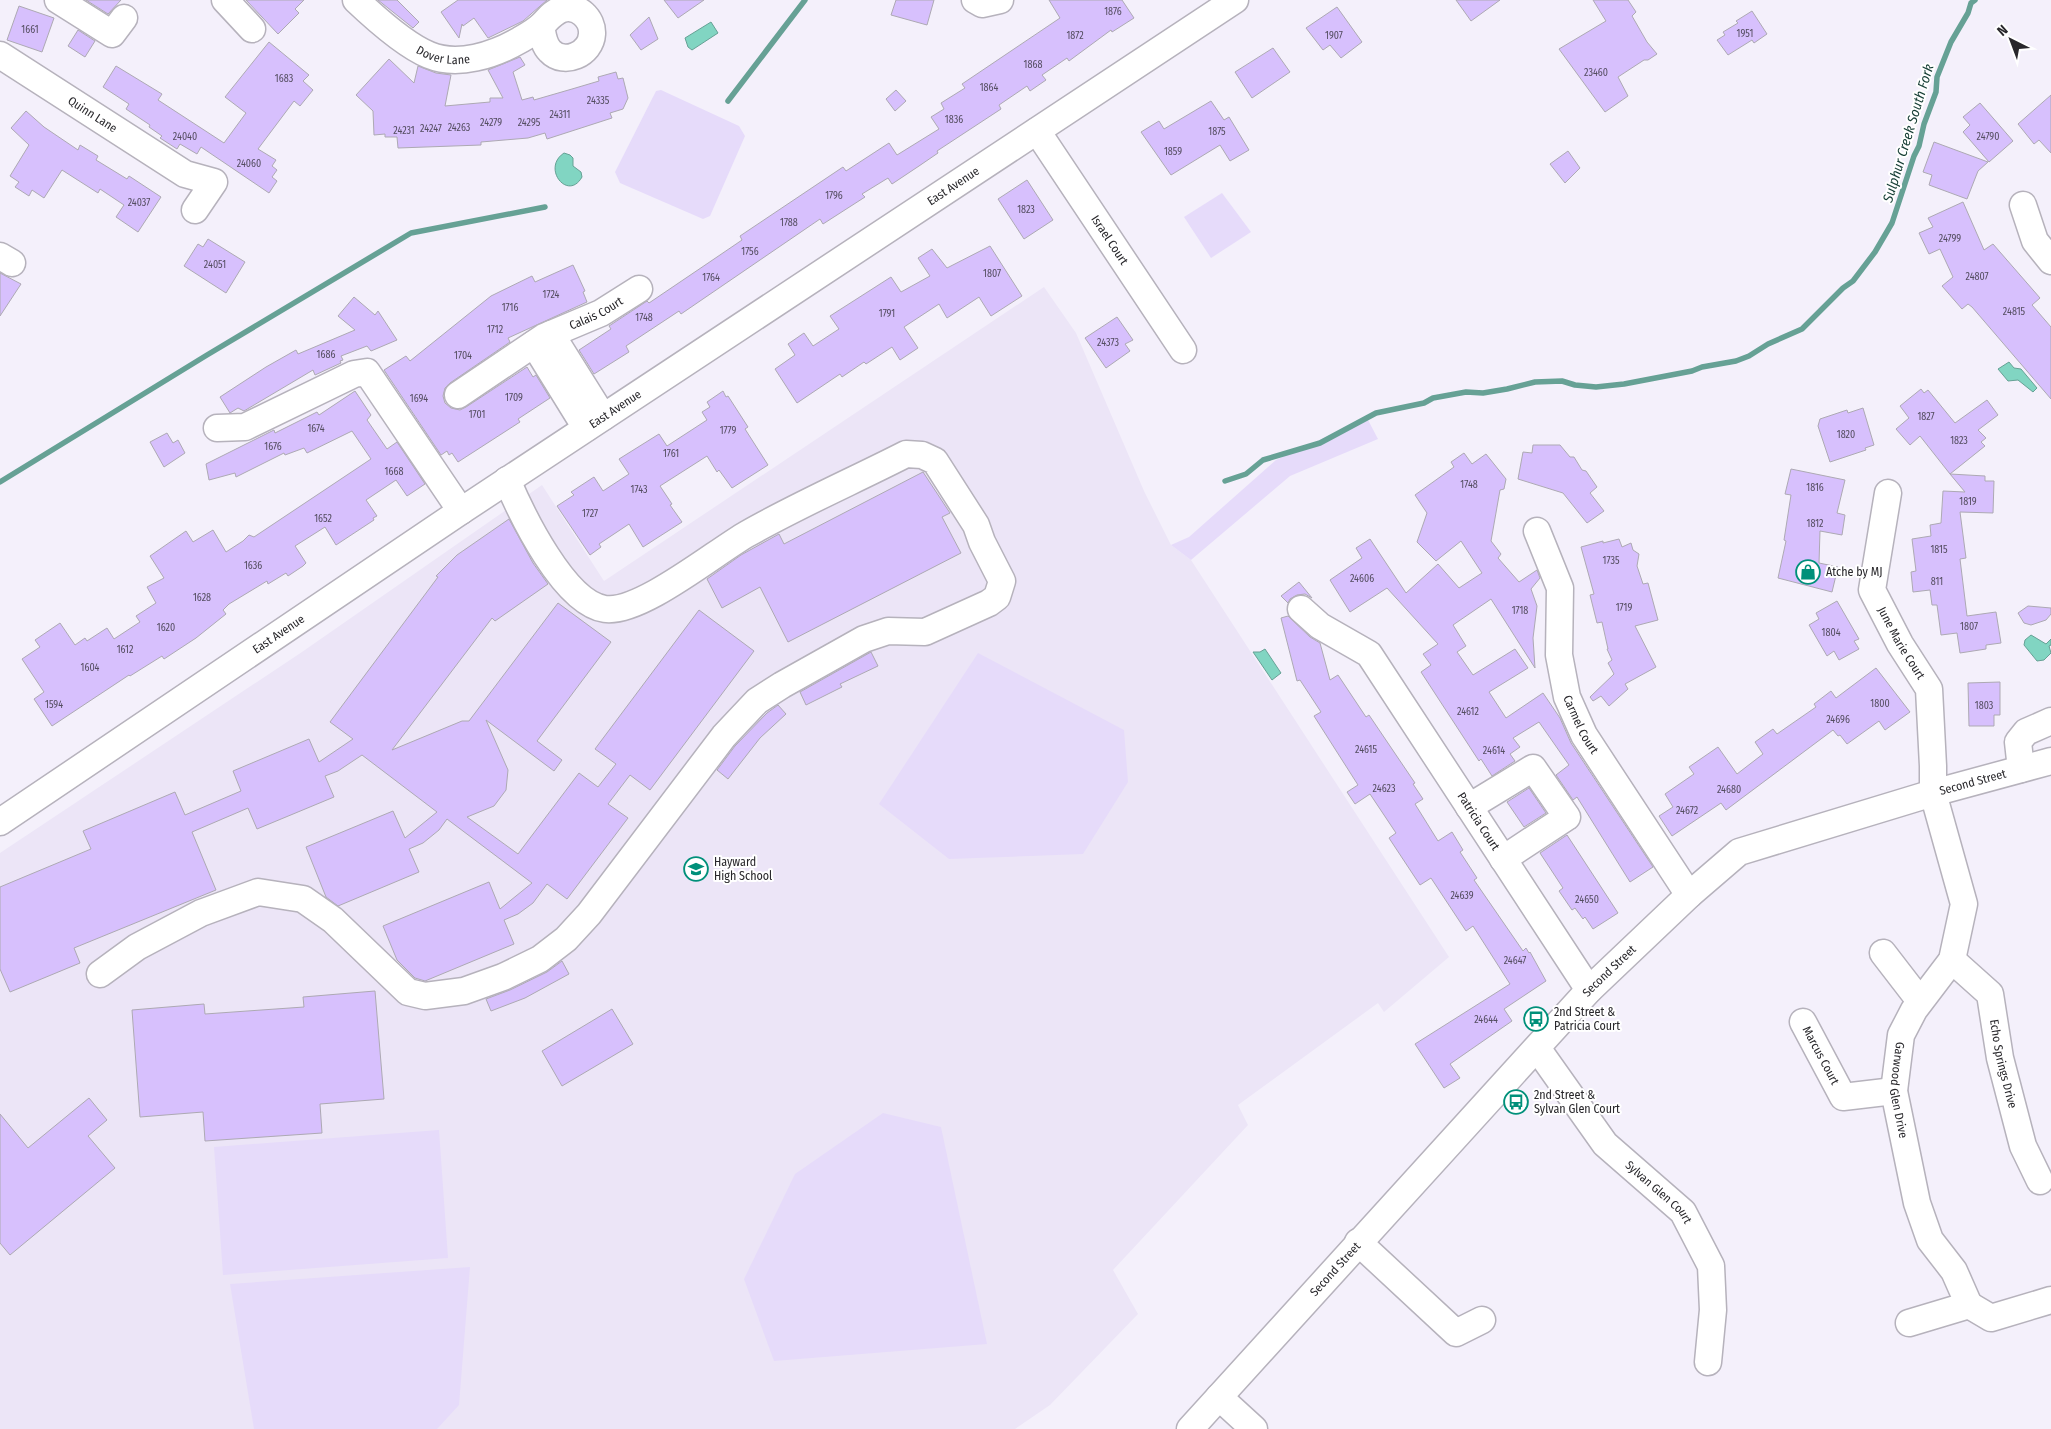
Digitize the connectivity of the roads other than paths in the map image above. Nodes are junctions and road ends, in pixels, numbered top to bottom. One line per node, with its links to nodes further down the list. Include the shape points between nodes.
1 (58, 0): 8 (street, via 112,34)
2 (225, 0): 10 (street)
3 (356, 0): 9 (street, Dover Lane, via 428,55 452,60 490,54)
4 (975, 0): 5 (street, via 982,4)
5 (1000, 0)
6 (1235, 0): 7 (street, East Avenue)
7 (1208, 7): 12 (street, East Avenue)
8 (124, 18)
9 (541, 26)
10 (252, 29)
11 (0, 55): 14 (street, Quinn Lane, via 185,174 214,182)
12 (1037, 131): 18 (street, Israel Court); 20 (street, East Avenue)
13 (2023, 205): 15 (street, via 2035,242)
14 (195, 210)
15 (2051, 261)
16 (639, 289): 17 (street, Calais Court, via 601,313)
17 (543, 339): 19 (street, Calais Court); 20 (street)
18 (1183, 350)
19 (458, 395)
20 (594, 422): 22 (street, East Avenue)
21 (217, 428): 24 (street, via 245,427 354,374 367,372)
22 (507, 480): 24 (street, East Avenue); 37 (street, via 527,525 571,588 586,602 605,609 626,607 648,597 747,534 906,454 922,455 935,461 956,493 976,525 1002,581 997,597 989,603 924,632 888,631 864,640 757,702 724,736 589,914 566,939 540,959 503,977 464,991 425,996 408,992 333,920 303,899 258,892 201,913 137,947)
23 (1888, 493): 30 (street, June Marie Court, via 1872,590 1900,644 1929,689)
24 (461, 511): 32 (street, East Avenue)
25 (1537, 531): 34 (street, Carmel Court, via 1560,588 1558,655 1566,697 1584,735)
26 (1301, 609): 31 (street, Patricia Court, via 1320,626 1368,654)
27 (2051, 721): 29 (street, via 2026,732 2018,742)
28 (2051, 761): 29 (street, Second Street)
29 (2021, 769): 30 (street, Second Street)
30 (1933, 793): 34 (street, Second Street, via 1739,852); 36 (street, Garwood Glen Drive, via 1964,904)
31 (1469, 807): 33 (street, Patricia Court); 33 (street, via 1533,768 1567,817)
32 (0, 822)
33 (1502, 859): 38 (street, Patricia Court)
34 (1689, 895): 38 (street, Second Street)
35 (1883, 953): 39 (street)
36 (1952, 960): 39 (street, Garwood Glen Drive); 43 (street, Echo Springs Drive, via 1990,994 2000,1058 2023,1146)
37 (100, 974)
38 (1589, 990): 41 (street, Second Street)
39 (1920, 1002): 42 (street, Garwood Glen Drive, via 1901,1034)
40 (1803, 1022): 42 (street, Marcus Court, via 1843,1097)
41 (1537, 1048): 44 (street, Second Street); 49 (street, Sylvan Glen Court, via 1605,1144 1683,1212 1711,1266 1714,1310)
42 (1894, 1091): 46 (street, Garwood Glen Drive, via 1917,1203 1930,1240 1954,1271)
43 (2040, 1181)
44 (1358, 1242): 47 (street, via 1456,1333); 50 (street, Second Street)
45 (2051, 1300): 46 (street, via 1991,1318)
46 (1969, 1305): 48 (street)
47 (1482, 1320)
48 (1909, 1324)
49 (1708, 1362)
50 (1219, 1397): 51 (street, Second Street); 52 (street)
51 (1190, 1429)
52 (1254, 1429)

